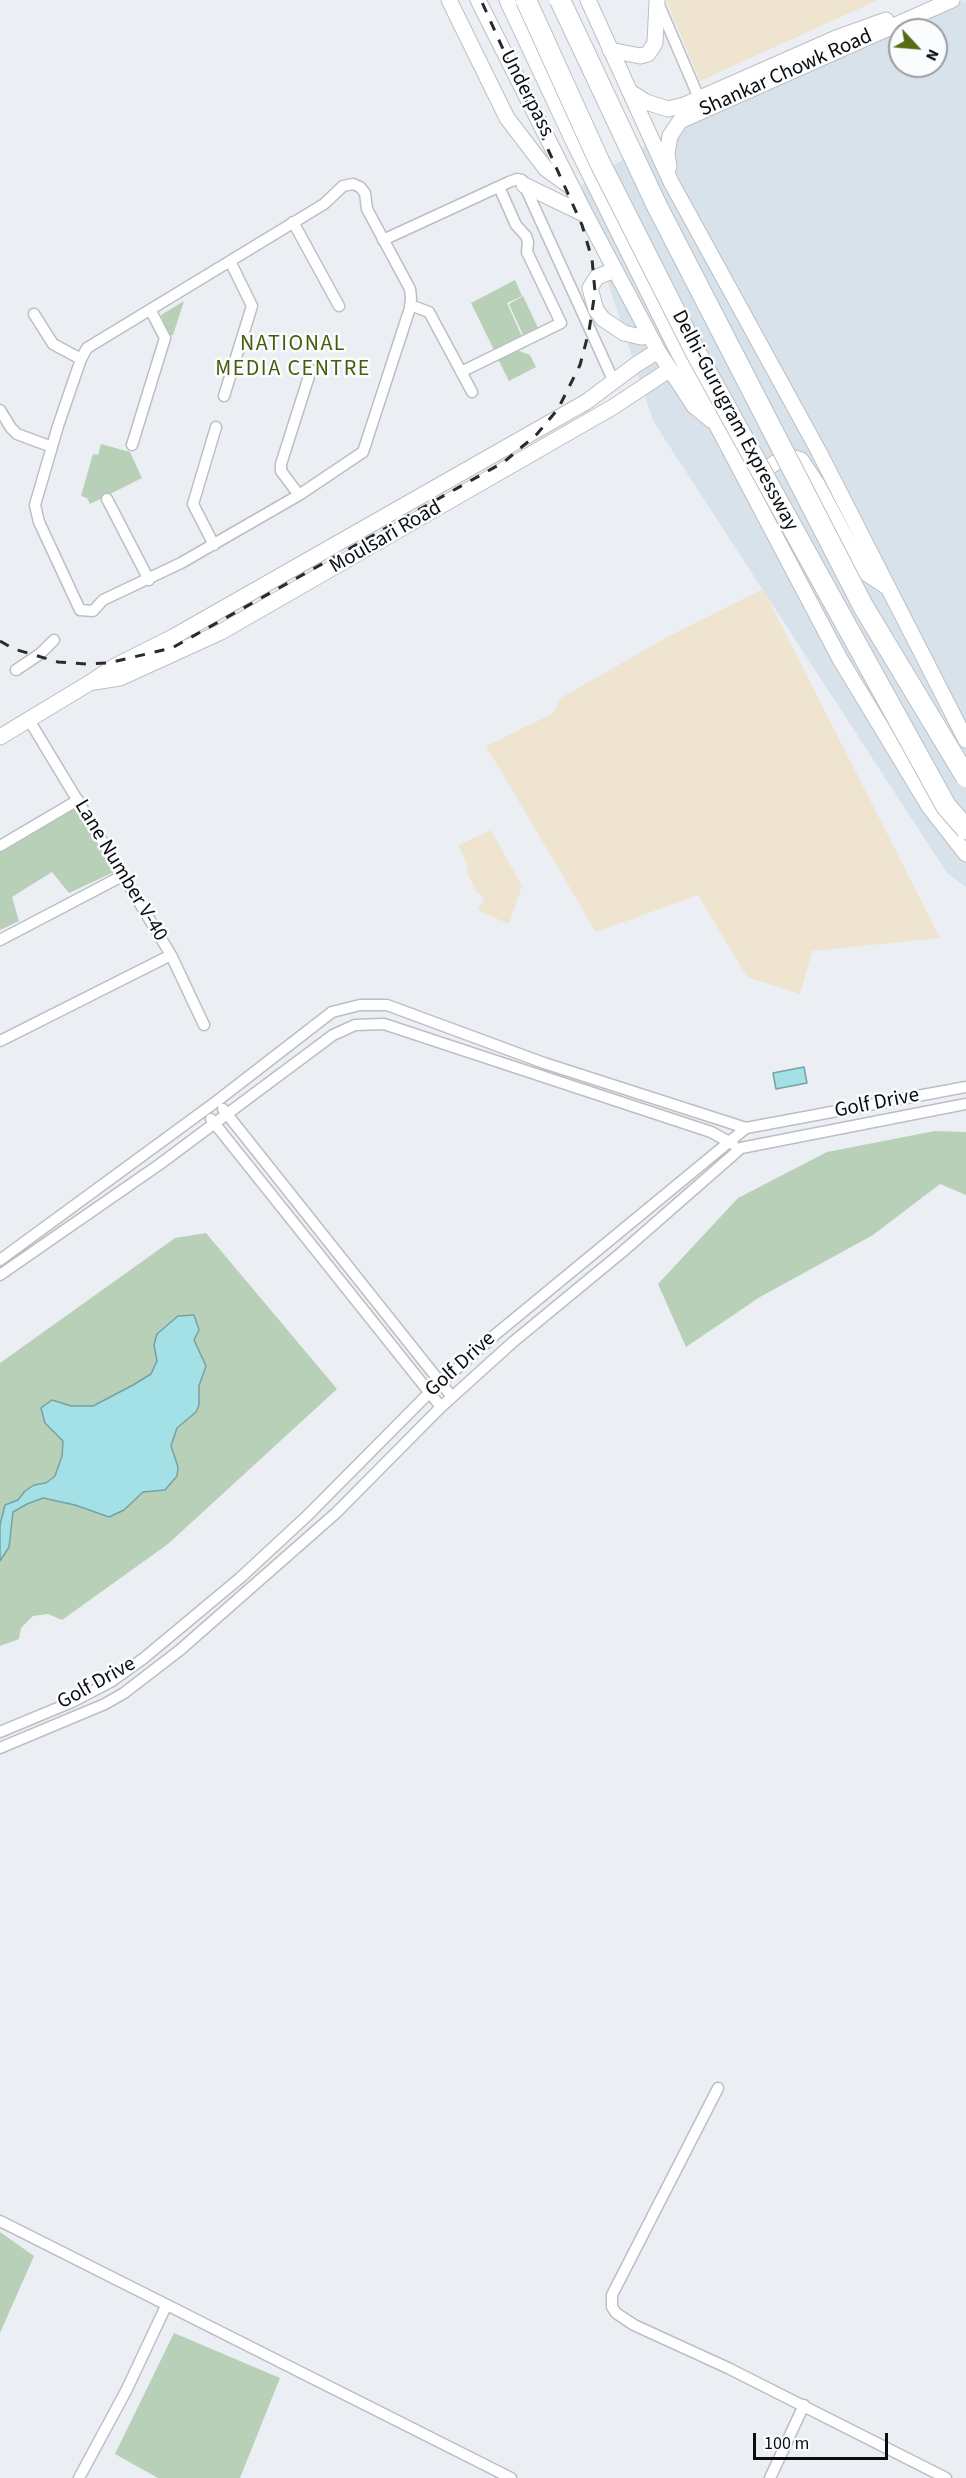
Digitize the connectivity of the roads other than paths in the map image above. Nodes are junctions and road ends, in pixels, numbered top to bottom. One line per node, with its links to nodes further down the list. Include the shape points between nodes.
1 (449, 0): 16 (main road, via 507,118 546,169)
2 (478, 0): 16 (main road, Underpass)
3 (507, 0): 38 (main road, via 575,145)
4 (526, 0): 56 (highway, Delhi-Gurugram Expressway, bridge, via 599,160 696,353 946,806)
5 (560, 0): 54 (highway, Delhi-Gurugram Expressway, bridge, via 657,206 863,606)
6 (588, 0): 10 (main road)
7 (929, 0): 12 (main road, Shankar Chowk Road)
8 (952, 0): 13 (main road, Shankar Chowk Road, via 680,121 670,136 667,154)
9 (657, 1): 10 (main road, via 653,49 640,56); 12 (street)
10 (610, 50): 11 (main road)
11 (632, 93): 12 (main road, Shankar Chowk Road, via 668,109); 13 (main road)
12 (699, 98)
13 (671, 182): 47 (main road)
14 (524, 185): 15 (street, via 517,179); 17 (main road); 34 (street)
15 (499, 187): 19 (street); 32 (street, via 516,225 526,236 527,252 561,323)
16 (574, 189): 17 (main road, Underpass)
17 (586, 215): 21 (main road, Underpass)
18 (293, 222): 19 (street, via 332,199 343,186 353,184 364,193 367,209); 20 (street); 23 (street)
19 (383, 240): 22 (street, via 410,289)
20 (230, 261): 24 (street); 36 (street, via 252,306)
21 (615, 270): 26 (main road, Underpass); 26 (main road, via 597,277 590,288 596,310 624,333)
22 (410, 305): 32 (street, via 429,312); 42 (street, via 363,452)
23 (339, 306)
24 (151, 311): 28 (street, via 100,339 87,348); 40 (street, via 165,338)
25 (34, 314): 28 (street, via 53,344)
26 (650, 336): 27 (main road, Underpass)
27 (658, 351): 29 (main road, Moulsari Road); 31 (main road, Underpass)
28 (81, 359): 41 (street)
29 (637, 364): 33 (main road, via 649,367); 34 (main road, Moulsari Road)
30 (311, 370): 42 (street, via 280,464)
31 (669, 370): 33 (main road, Moulsari Road); 38 (main road, Underpass, via 694,406)
32 (461, 372): 35 (street)
33 (654, 380): 50 (main road, Moulsari Road, via 221,632 120,678)
34 (614, 382): 50 (main road, Moulsari Road, via 586,402)
35 (472, 392)
36 (224, 396)
37 (0, 410): 41 (street, via 17,434)
38 (717, 426): 44 (main road)
39 (216, 427): 45 (street, via 193,504)
40 (132, 445)
41 (52, 447): 46 (street, via 35,513 76,605 84,612 93,611 103,600)
42 (299, 495): 45 (street)
43 (107, 499): 46 (street)
44 (758, 502): 47 (main road, via 758,482 763,471 782,459 797,457 817,484 864,572); 58 (main road, via 856,688 930,808)
45 (214, 545): 46 (street)
46 (149, 580)
47 (890, 589): 53 (main road)
48 (54, 640): 49 (street)
49 (16, 670)
50 (91, 682): 51 (main road, Moulsari Road)
51 (29, 720): 52 (main road, Moulsari Road); 55 (street, Lane Number V-40)
52 (0, 736)
53 (966, 740)
54 (966, 777)
55 (78, 800): 57 (street); 59 (street, Lane Number V-40)
56 (966, 829)
57 (0, 846)
58 (966, 854)
59 (124, 875): 60 (street); 61 (street, Lane Number V-40)
60 (0, 940)
61 (171, 955): 62 (street, Lane Number V-40); 63 (street)
62 (204, 1025)
63 (0, 1041)
64 (966, 1087): 70 (street, Golf Drive)
65 (217, 1101): 67 (street); 68 (street); 70 (street, via 332,1012 382,1004)
66 (966, 1104): 72 (street, Golf Drive)
67 (204, 1111): 69 (street); 73 (street)
68 (226, 1114): 69 (street); 71 (street, via 333,1035 355,1025 374,1023 711,1132); 79 (street)
69 (214, 1124): 74 (street); 80 (street)
70 (746, 1128): 71 (street, Golf Drive)
71 (728, 1143): 72 (street); 77 (street, Golf Drive)
72 (741, 1148): 78 (street, Golf Drive)
73 (87, 1197): 74 (street); 75 (street)
74 (96, 1208): 76 (street)
75 (0, 1260)
76 (0, 1275)
77 (541, 1294): 78 (street); 79 (street, Golf Drive)
78 (551, 1309): 81 (street, Golf Drive)
79 (441, 1383): 80 (street, Golf Drive); 81 (street)
80 (429, 1393): 82 (street); 83 (street, Golf Drive, via 265,1555 144,1658 72,1702)
81 (452, 1397): 82 (street, Golf Drive)
82 (441, 1407): 85 (street, Golf Drive, via 336,1513 155,1670 105,1704)
83 (12, 1726): 84 (street, Golf Drive); 85 (street)
84 (0, 1732)
85 (19, 1740): 86 (street, Golf Drive)
86 (0, 1748)
87 (718, 2088): 90 (street, via 612,2295 612,2307 634,2325)
88 (0, 2221): 89 (street)
89 (166, 2306): 91 (street); 92 (street)
90 (804, 2405): 93 (street); 94 (street)
91 (79, 2478)
92 (511, 2478)
93 (770, 2478)
94 (946, 2478)

